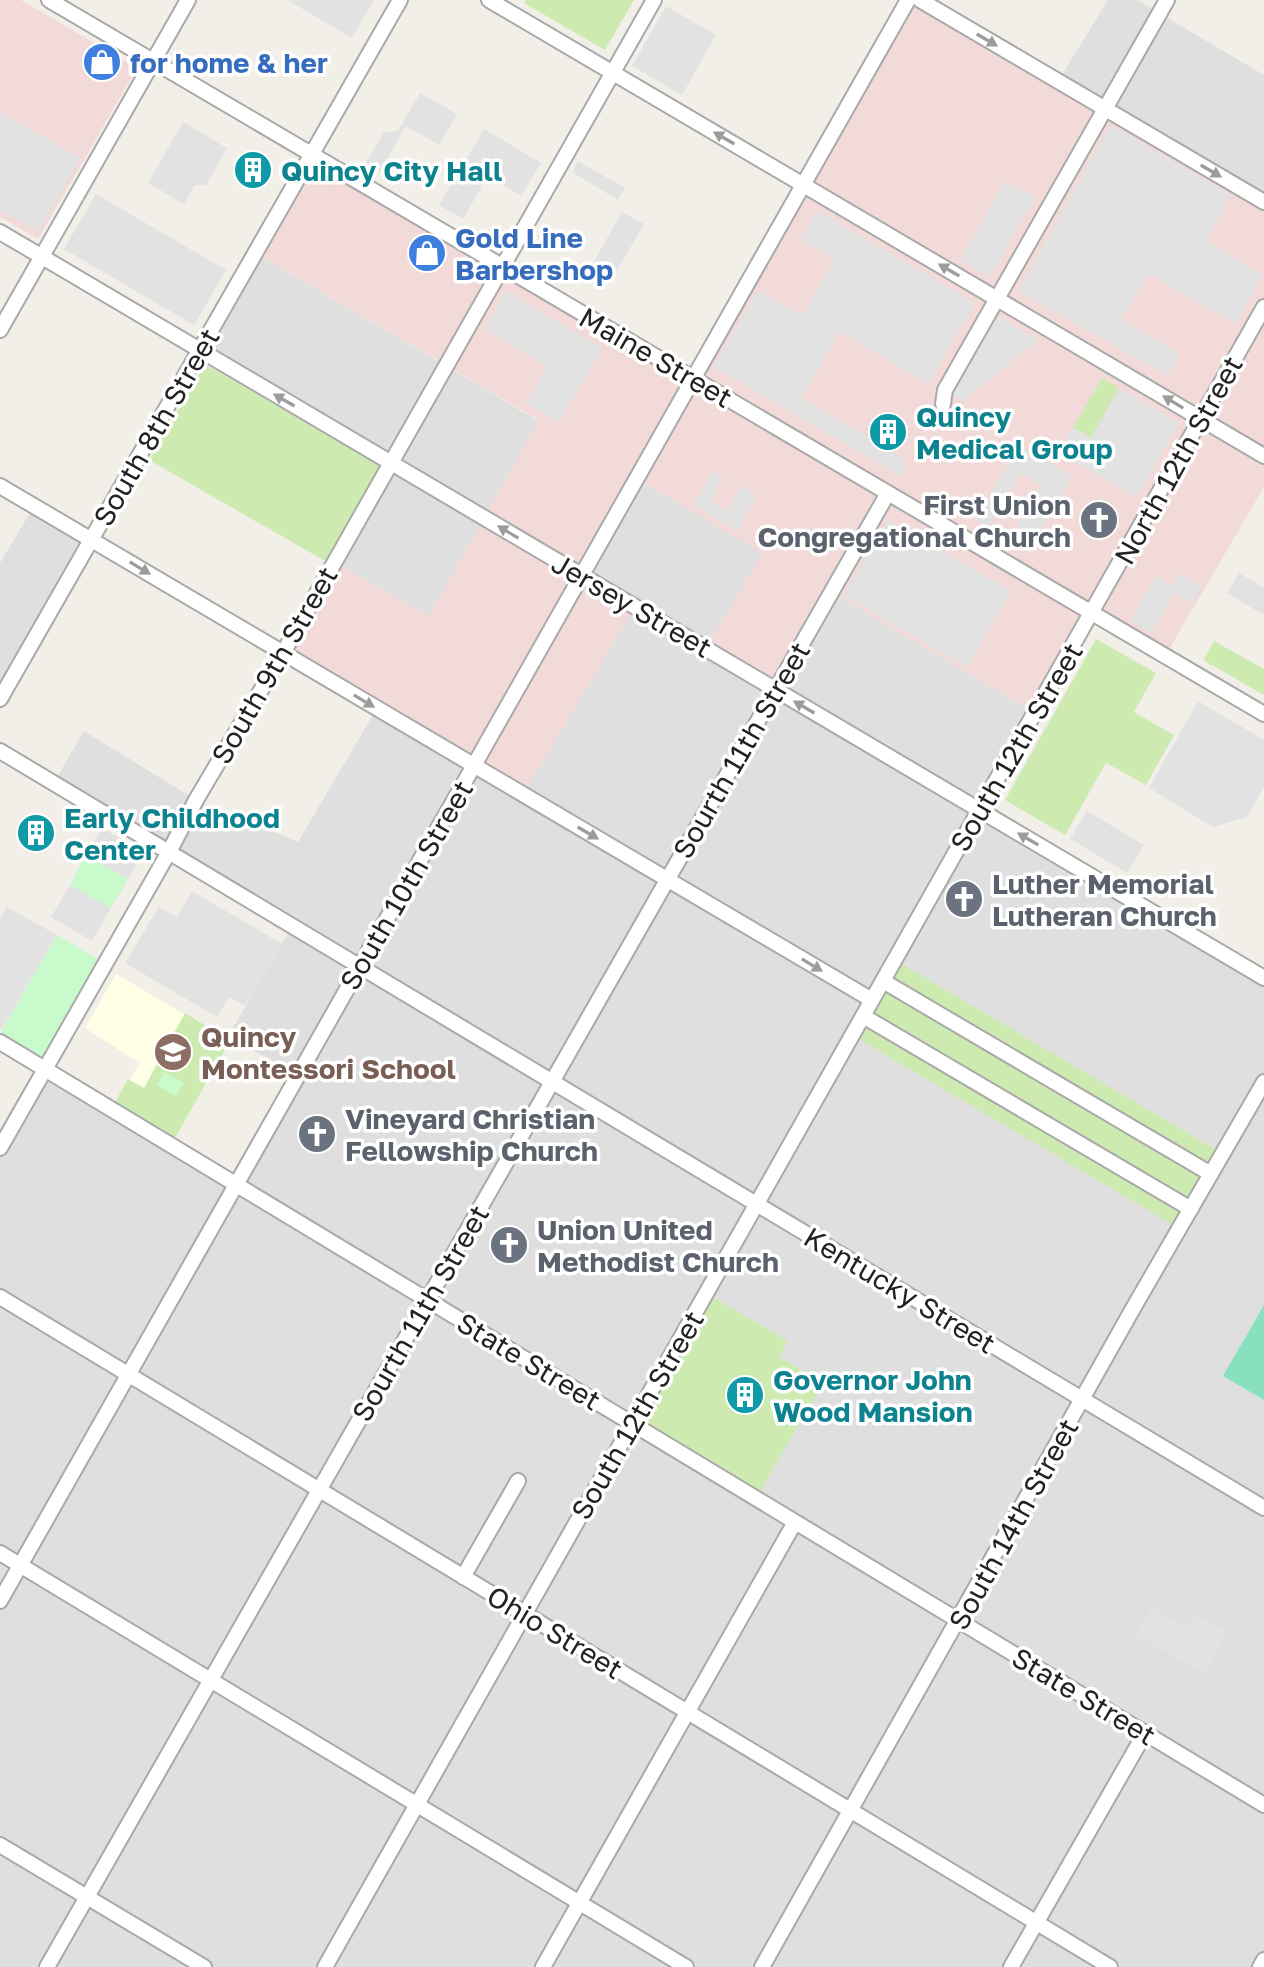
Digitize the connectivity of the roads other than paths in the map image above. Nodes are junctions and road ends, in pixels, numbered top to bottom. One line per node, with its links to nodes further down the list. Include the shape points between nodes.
1 (49, 0): 9 (street, Maine Street)
2 (188, 0): 9 (street)
3 (400, 0): 12 (street, South 8th Street)
4 (489, 0): 10 (street)
5 (654, 0): 10 (street, South 9th Street)
6 (908, 0): 13 (street, South 10th Street)
7 (920, 0): 11 (street, one-way to 11)
8 (1167, 0): 11 (street)
9 (153, 61): 12 (street, Maine Street); 16 (street)
10 (612, 73): 13 (street, one-way to 10); 17 (street, South 9th Street)
11 (1105, 109): 14 (street, one-way to 14); 18 (street)
12 (312, 154): 17 (street, Maine Street); 21 (street, South 8th Street)
13 (803, 185): 18 (street, one-way to 13); 22 (street, South 10th Street)
14 (1264, 202)
15 (0, 232): 16 (street, Jersey Street)
16 (42, 256): 20 (street); 21 (street, Jersey Street)
17 (502, 266): 22 (street, Maine Street); 26 (street, South 9th Street)
18 (997, 299): 23 (street, via 945,390); 24 (street, one-way to 18)
19 (1264, 307): 24 (street, North 12th Street)
20 (0, 330)
21 (199, 351): 26 (street, Jersey Street, one-way to 21); 29 (street, South 8th Street)
22 (694, 379): 28 (street, Maine Street); 30 (street, South 10th Street)
23 (943, 404)
24 (1201, 419): 25 (street); 31 (street, North 12th Street)
25 (1264, 456)
26 (389, 463): 30 (street, Jersey Street, one-way to 26); 32 (street, South 9th Street)
27 (0, 486): 29 (street)
28 (888, 493): 31 (street, Maine Street); 33 (street, Sourth 11th Street)
29 (92, 539): 32 (street, one-way to 32); 34 (street, South 8th Street)
30 (582, 576): 33 (street, Jersey Street); 37 (street, South 10th Street)
31 (1092, 613): 35 (street, Maine Street); 38 (street, South 12th Street)
32 (283, 653): 37 (street, one-way to 37); 39 (street, South 9th Street)
33 (775, 690): 38 (street, Jersey Street, one-way to 33); 40 (street, Sourth 11th Street)
34 (0, 699)
35 (1264, 714)
36 (0, 751): 39 (street, Kentucky Street)
37 (474, 766): 40 (street, one-way to 40); 41 (street, South 10th Street)
38 (980, 810): 42 (street, Jersey Street, one-way to 38); 43 (street, South 12th Street)
39 (169, 852): 41 (street, Kentucky Street); 47 (street, South 9th Street)
40 (667, 879): 44 (street, one-way to 44); 48 (street, Sourth 11th Street)
41 (360, 966): 48 (street, Kentucky Street); 52 (street, South 10th Street)
42 (1264, 978)
43 (883, 981): 44 (street, South 12th Street); 51 (street)
44 (872, 1000): 45 (street, South 12th Street)
45 (863, 1016): 53 (street, South 12th Street); 54 (street)
46 (0, 1042): 47 (street, State Street)
47 (45, 1069): 50 (street, South 9th Street); 52 (street, State Street)
48 (552, 1081): 53 (street, Kentucky Street); 56 (street, Sourth 11th Street)
49 (1264, 1082): 51 (street, South 14th Street)
50 (0, 1148)
51 (1211, 1174): 54 (street, South 14th Street)
52 (236, 1184): 56 (street, State Street); 57 (street, South 10th Street)
53 (757, 1205): 58 (street, Kentucky Street); 59 (street, South 12th Street)
54 (1191, 1209): 58 (street, South 14th Street)
55 (0, 1297): 57 (street, Ohio Street)
56 (427, 1300): 59 (street, State Street); 61 (street, Sourth 11th Street)
57 (128, 1375): 61 (street, Ohio Street); 65 (street, South 10th Street)
58 (1083, 1400): 62 (street, Kentucky Street); 69 (street, South 14th Street)
59 (632, 1424): 63 (street, State Street); 68 (street, South 12th Street)
60 (518, 1481): 66 (street)
61 (319, 1490): 66 (street, Ohio Street); 70 (street, Sourth 11th Street)
62 (1264, 1508)
63 (795, 1522): 69 (street, State Street); 71 (street)
64 (0, 1553): 65 (street)
65 (20, 1565): 67 (street, South 10th Street); 70 (street)
66 (463, 1577): 68 (street, Ohio Street)
67 (0, 1601)
68 (524, 1614): 71 (street, Ohio Street); 73 (street, South 12th Street)
69 (958, 1620): 72 (street, State Street); 75 (street, South 14th Street)
70 (211, 1680): 73 (street); 77 (street, Sourth 11th Street)
71 (688, 1712): 75 (street, Ohio Street); 78 (street)
72 (1145, 1733): 74 (street, State Street); 79 (street)
73 (417, 1804): 78 (street); 83 (street, South 12th Street)
74 (1264, 1805)
75 (851, 1811): 79 (street, Ohio Street); 86 (street, South 14th Street)
76 (0, 1845): 77 (street)
77 (87, 1897): 81 (street, Sourth 11th Street); 82 (street)
78 (580, 1903): 84 (street); 85 (street)
79 (1036, 1923): 87 (street); 88 (street, Ohio Street)
80 (1264, 1960): 89 (street)
81 (47, 1967)
82 (204, 1967)
83 (325, 1967)
84 (543, 1967)
85 (686, 1967)
86 (762, 1967)
87 (1011, 1967)
88 (1110, 1967)
89 (1260, 1967)

